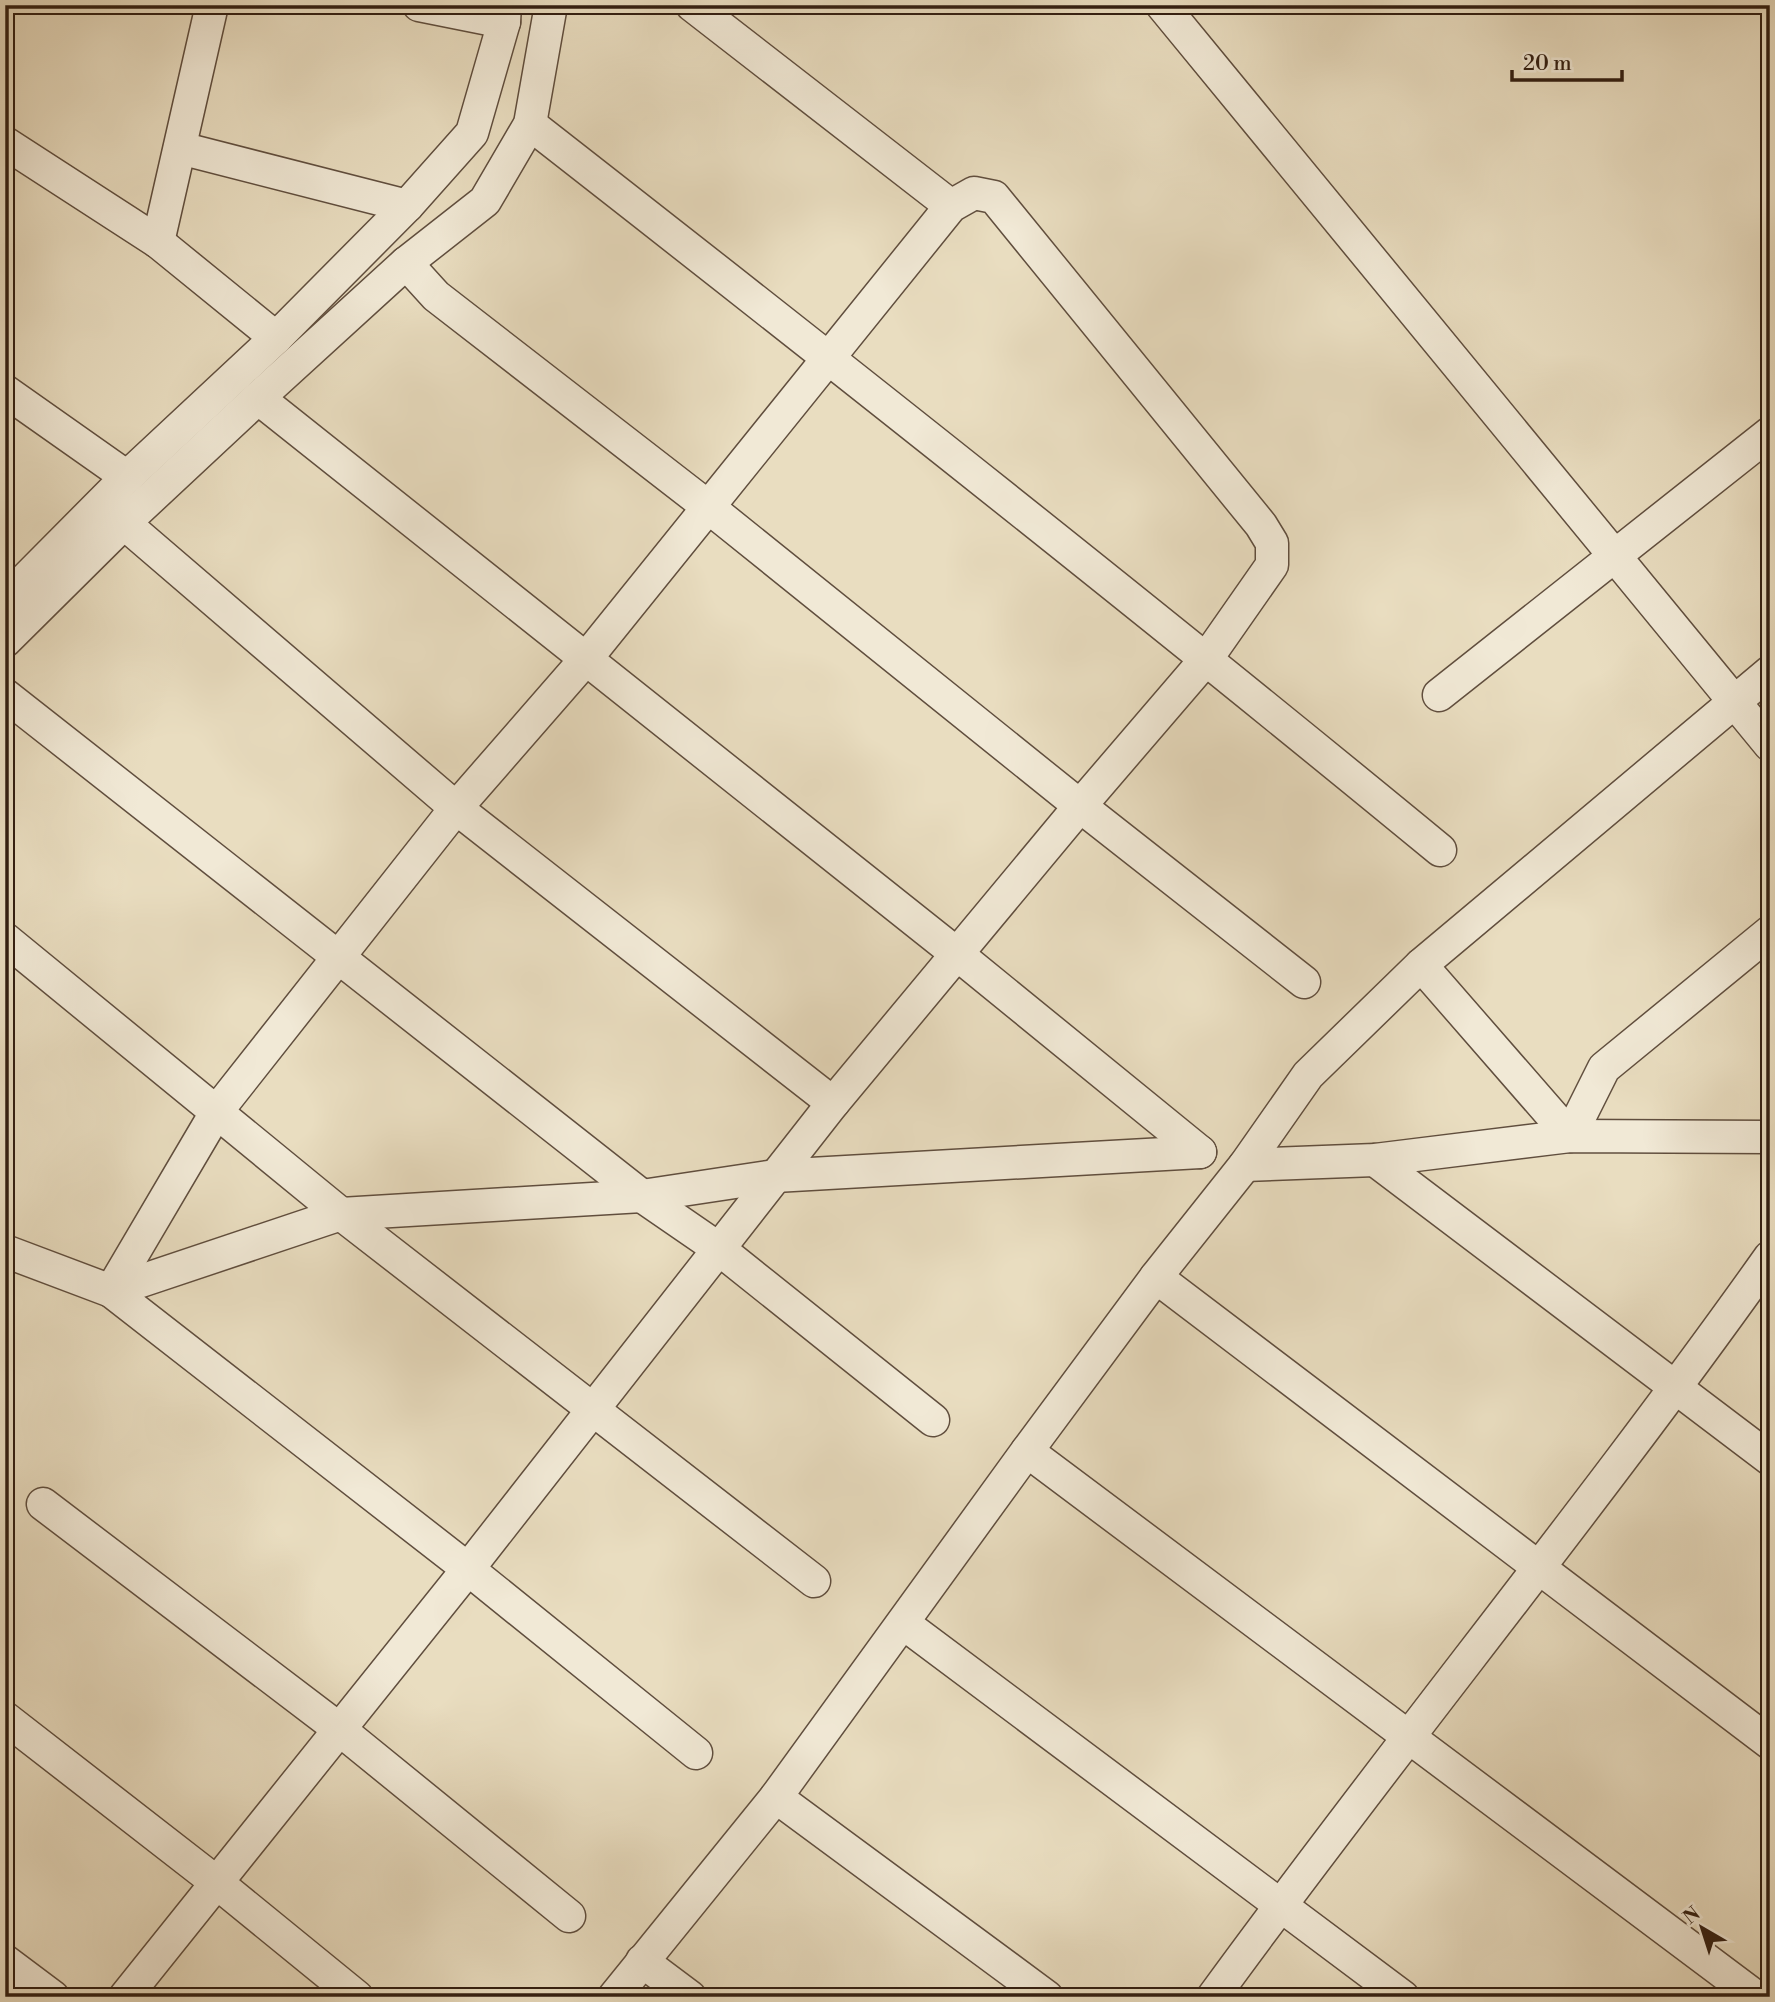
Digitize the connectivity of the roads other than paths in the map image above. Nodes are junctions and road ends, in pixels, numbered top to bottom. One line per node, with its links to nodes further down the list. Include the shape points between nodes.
1 (212, 5): 9 (street)
2 (419, 5): 6 (street)
3 (551, 5): 7 (street)
4 (692, 5): 11 (street)
5 (1162, 5): 22 (street)
6 (504, 14): 10 (street, via 472,134)
7 (530, 124): 13 (street, via 485,201); 15 (street)
8 (5, 143): 12 (street)
9 (180, 148): 10 (street); 12 (street)
10 (407, 206): 14 (street)
11 (951, 206): 15 (street); 25 (street, via 974,193 993,197 1272,543 1272,565)
12 (158, 242): 14 (street)
13 (406, 263): 17 (street); 20 (street, via 436,296)
14 (276, 338): 19 (street)
15 (829, 357): 20 (street); 25 (street)
16 (5, 391): 19 (street)
17 (258, 398): 21 (street); 26 (street)
18 (1770, 433): 22 (street)
19 (127, 477): 23 (street)
20 (707, 506): 26 (street); 32 (street)
21 (124, 523): 24 (street); 33 (street)
22 (1615, 556): 29 (street); 30 (street)
23 (5, 600)
24 (5, 640)
25 (1207, 659): 32 (street); 34 (street)
26 (585, 660): 33 (street); 37 (street)
27 (1770, 672): 30 (street)
28 (5, 695): 38 (street)
29 (1440, 695)
30 (1734, 702): 31 (street); 39 (street)
31 (1770, 744)
32 (1080, 806): 37 (street); 40 (street)
33 (456, 808): 38 (street); 41 (street)
34 (1440, 850)
35 (1770, 932): 43 (street, via 1604,1068)
36 (5, 939): 42 (street)
37 (957, 954): 41 (street); 47 (street, via 1200,1152)
38 (339, 958): 42 (street); 48 (street)
39 (1421, 965): 43 (street); 46 (street, via 1308,1075)
40 (1304, 982)
41 (833, 1103): 47 (street)
42 (217, 1111): 49 (street); 54 (street)
43 (1570, 1136): 44 (street); 45 (street)
44 (1770, 1137)
45 (1375, 1160): 46 (street); 55 (street)
46 (1245, 1165): 53 (street)
47 (775, 1176): 48 (street); 50 (street)
48 (642, 1196): 49 (street); 50 (street)
49 (341, 1214): 54 (street); 56 (street)
50 (719, 1249): 56 (street); 57 (street)
51 (5, 1251): 54 (street)
52 (1770, 1257): 55 (street)
53 (1156, 1278): 58 (street); 62 (street)
54 (111, 1291): 61 (street)
55 (1676, 1389): 59 (street); 62 (street)
56 (592, 1410): 61 (street); 63 (street)
57 (933, 1420)
58 (1027, 1451): 64 (street); 67 (street)
59 (1770, 1459)
60 (43, 1504): 66 (street)
61 (468, 1569): 66 (street); 69 (street)
62 (1540, 1569): 67 (street); 68 (street)
63 (814, 1581)
64 (903, 1623): 70 (street); 72 (street)
65 (5, 1718): 71 (street)
66 (340, 1729): 71 (street); 73 (street)
67 (1409, 1738): 72 (street); 84 (street)
68 (1770, 1743)
69 (696, 1753)
70 (776, 1797): 75 (street); 81 (street)
71 (216, 1882): 77 (street); 78 (street)
72 (1281, 1904): 82 (street); 83 (street)
73 (569, 1916)
74 (5, 1961): 76 (street)
75 (642, 1961): 79 (street); 80 (street)
76 (52, 1997)
77 (125, 1997)
78 (357, 1997)
79 (614, 1997)
80 (690, 1997)
81 (1047, 1997)
82 (1213, 1997)
83 (1404, 1997)
84 (1756, 1997)

